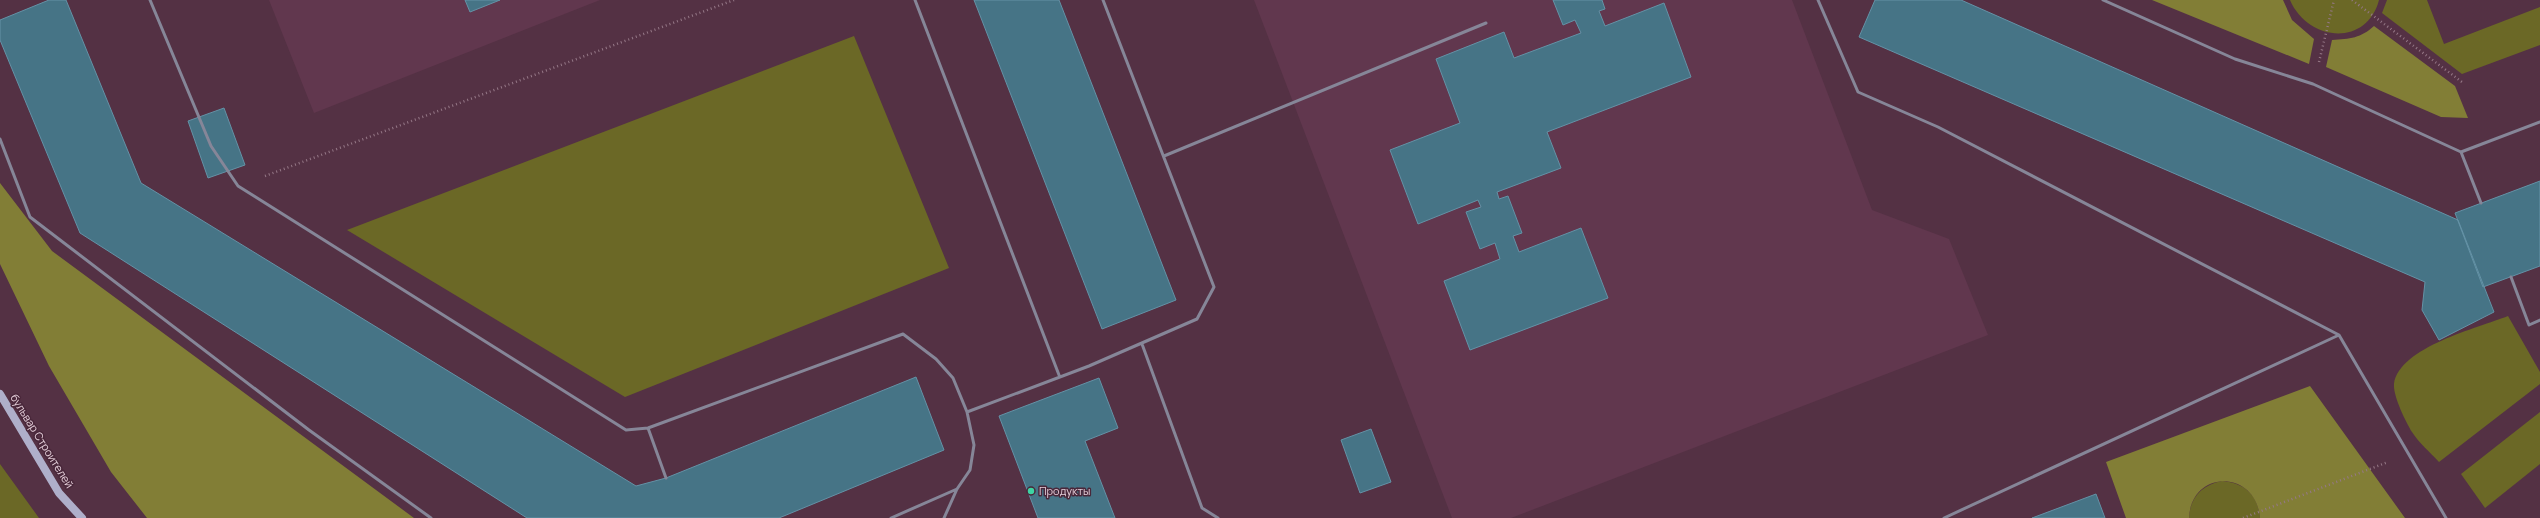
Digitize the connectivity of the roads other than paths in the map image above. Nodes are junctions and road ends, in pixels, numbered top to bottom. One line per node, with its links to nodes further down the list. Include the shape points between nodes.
1 (150, 0): 19 (lane, via 211,146 238,186 626,430)
2 (915, 0): 16 (lane)
3 (1103, 0): 10 (lane)
4 (1818, 0): 14 (lane, via 1858,92 1938,127)
5 (2103, 0): 9 (lane, via 2235,59 2313,84)
6 (1486, 23): 10 (lane)
7 (2540, 122): 9 (lane)
8 (0, 139): 23 (lane, via 30,218 309,430)
9 (2461, 152): 11 (lane)
10 (1164, 156): 15 (lane, via 1214,287 1197,319)
11 (2481, 203)
12 (2511, 277): 13 (lane, via 2529,325)
13 (2540, 320)
14 (2339, 335): 27 (lane); 28 (lane)
15 (1142, 344): 16 (lane); 26 (lane, via 1202,508)
16 (1059, 375): 18 (lane)
17 (0, 394): 22 (street, бульвар Строителей, via 59,493)
18 (967, 412): 19 (lane, via 954,378 903,334); 21 (lane, via 974,445 970,470)
19 (648, 428): 20 (lane)
20 (666, 478)
21 (957, 489): 24 (lane); 25 (lane)
22 (82, 518)
23 (431, 518)
24 (891, 518)
25 (944, 518)
26 (1218, 518)
27 (1944, 518)
28 (2446, 518)

